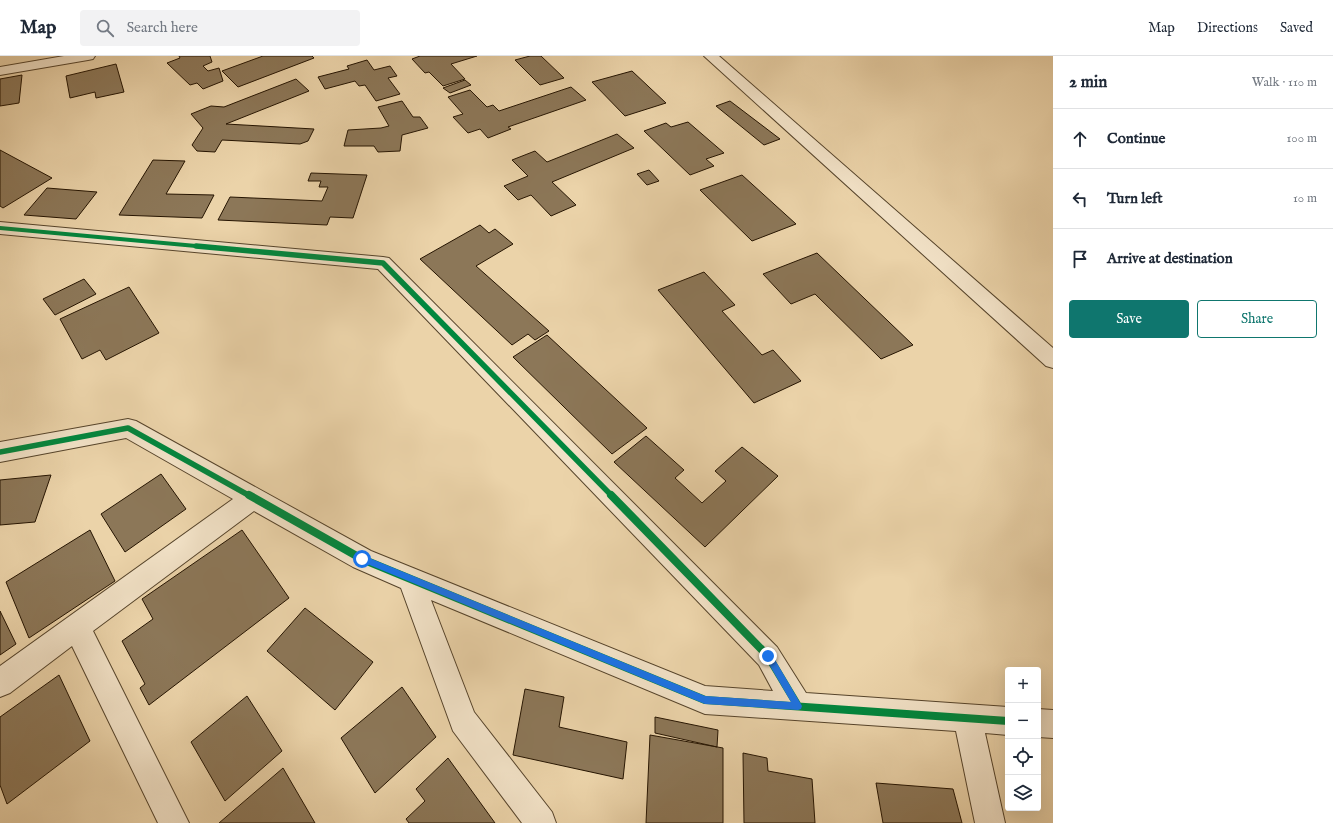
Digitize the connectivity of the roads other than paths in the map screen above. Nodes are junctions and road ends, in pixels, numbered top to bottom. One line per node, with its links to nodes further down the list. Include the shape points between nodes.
1 (88, 56): 3 (street)
2 (711, 56): 5 (street)
3 (0, 71)
4 (0, 228): 11 (street, via 383,263 768,656)
5 (1053, 360)
6 (0, 452): 7 (street, via 128,428)
7 (253, 498): 8 (street, via 362,559); 9 (street)
8 (411, 579): 11 (street, via 705,700); 17 (street, via 463,721)
9 (77, 627): 10 (street); 16 (street)
10 (0, 683)
11 (798, 706): 12 (street)
12 (967, 718): 13 (street); 18 (street)
13 (1005, 721)
14 (1041, 723): 15 (street)
15 (1053, 724)
16 (174, 823)
17 (541, 823)
18 (990, 823)

